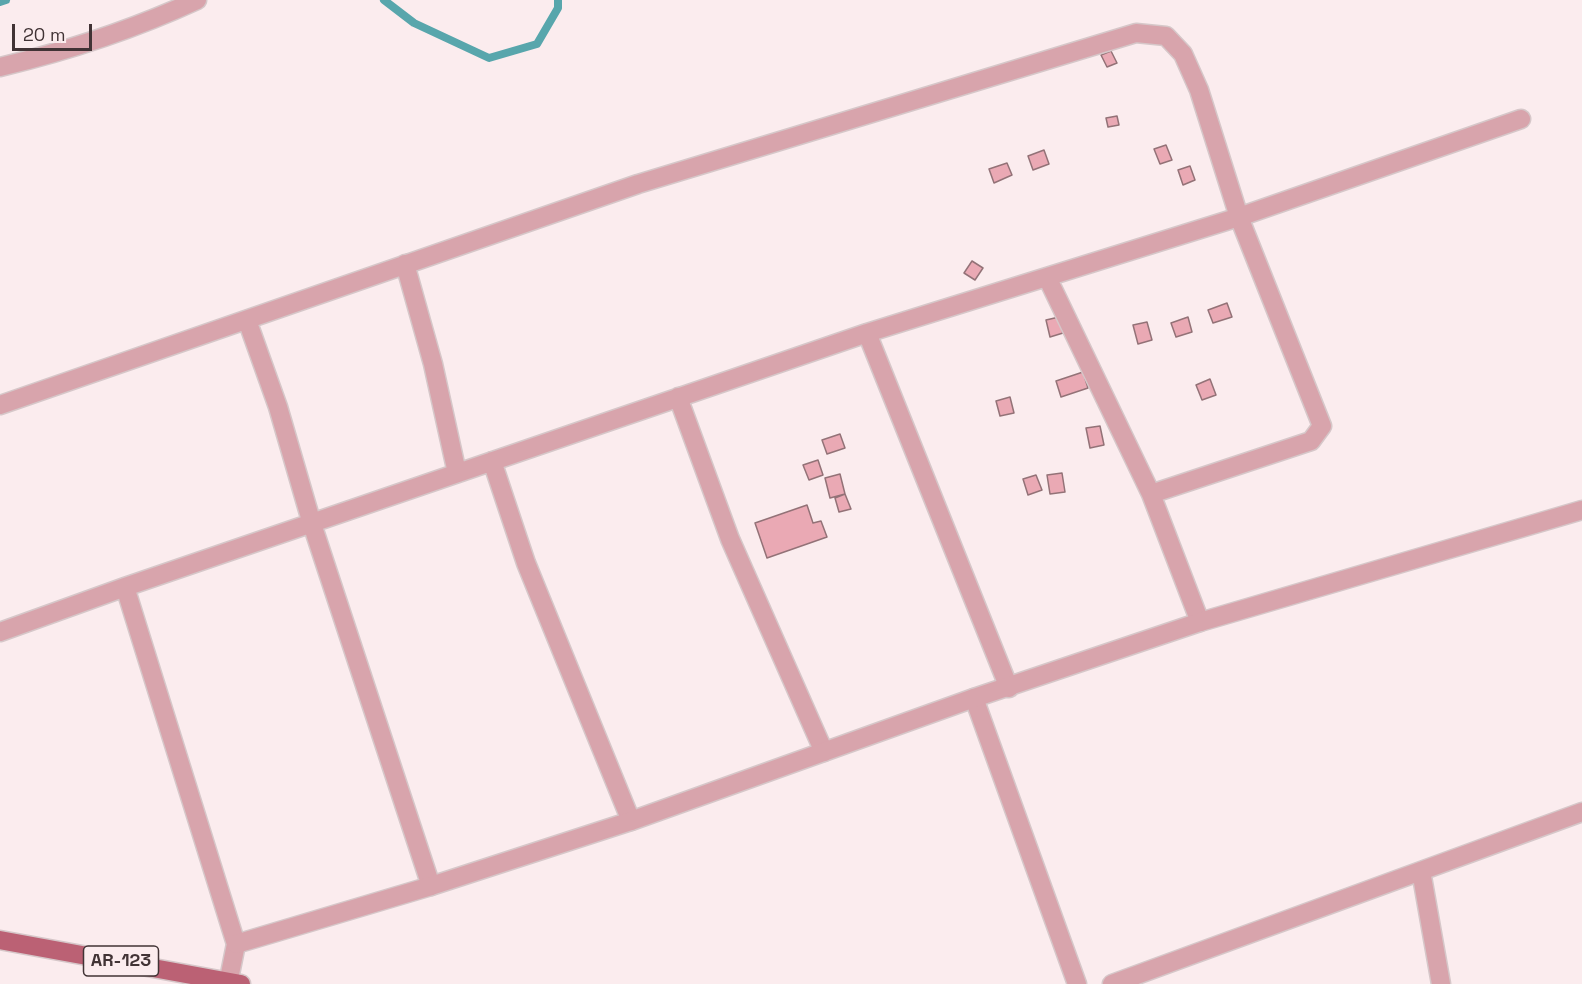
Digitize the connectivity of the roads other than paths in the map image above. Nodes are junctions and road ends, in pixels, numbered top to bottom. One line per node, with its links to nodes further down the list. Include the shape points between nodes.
1 (197, 0): 2 (street, via 50,55)
2 (0, 67)
3 (1521, 119): 4 (street)
4 (1239, 217): 5 (street, via 1183,54 1166,36 1136,33 650,181); 6 (street); 13 (street, via 1322,426 1311,441)
5 (405, 264): 7 (street); 12 (street, via 433,364)
6 (1047, 277): 8 (street); 13 (street)
7 (248, 320): 10 (street); 15 (street)
8 (867, 333): 9 (street); 19 (street)
9 (678, 397): 11 (street); 21 (street, via 730,540)
10 (0, 405)
11 (492, 461): 12 (street); 23 (street, via 526,563)
12 (457, 473): 15 (street)
13 (1151, 494): 17 (street)
14 (1582, 510): 17 (street)
15 (312, 524): 16 (street); 25 (street)
16 (125, 587): 18 (street); 27 (street)
17 (1200, 622): 19 (street)
18 (0, 632)
19 (1009, 688): 20 (street)
20 (974, 698): 21 (street); 29 (street)
21 (824, 752): 23 (street)
22 (1582, 812): 24 (street)
23 (631, 821): 25 (street)
24 (1421, 871): 30 (street); 31 (street)
25 (431, 886): 27 (street)
26 (1, 938): 28 (main road, AR-123)
27 (236, 944): 28 (street)
28 (233, 983)
29 (1077, 984)
30 (1112, 984)
31 (1442, 984)

